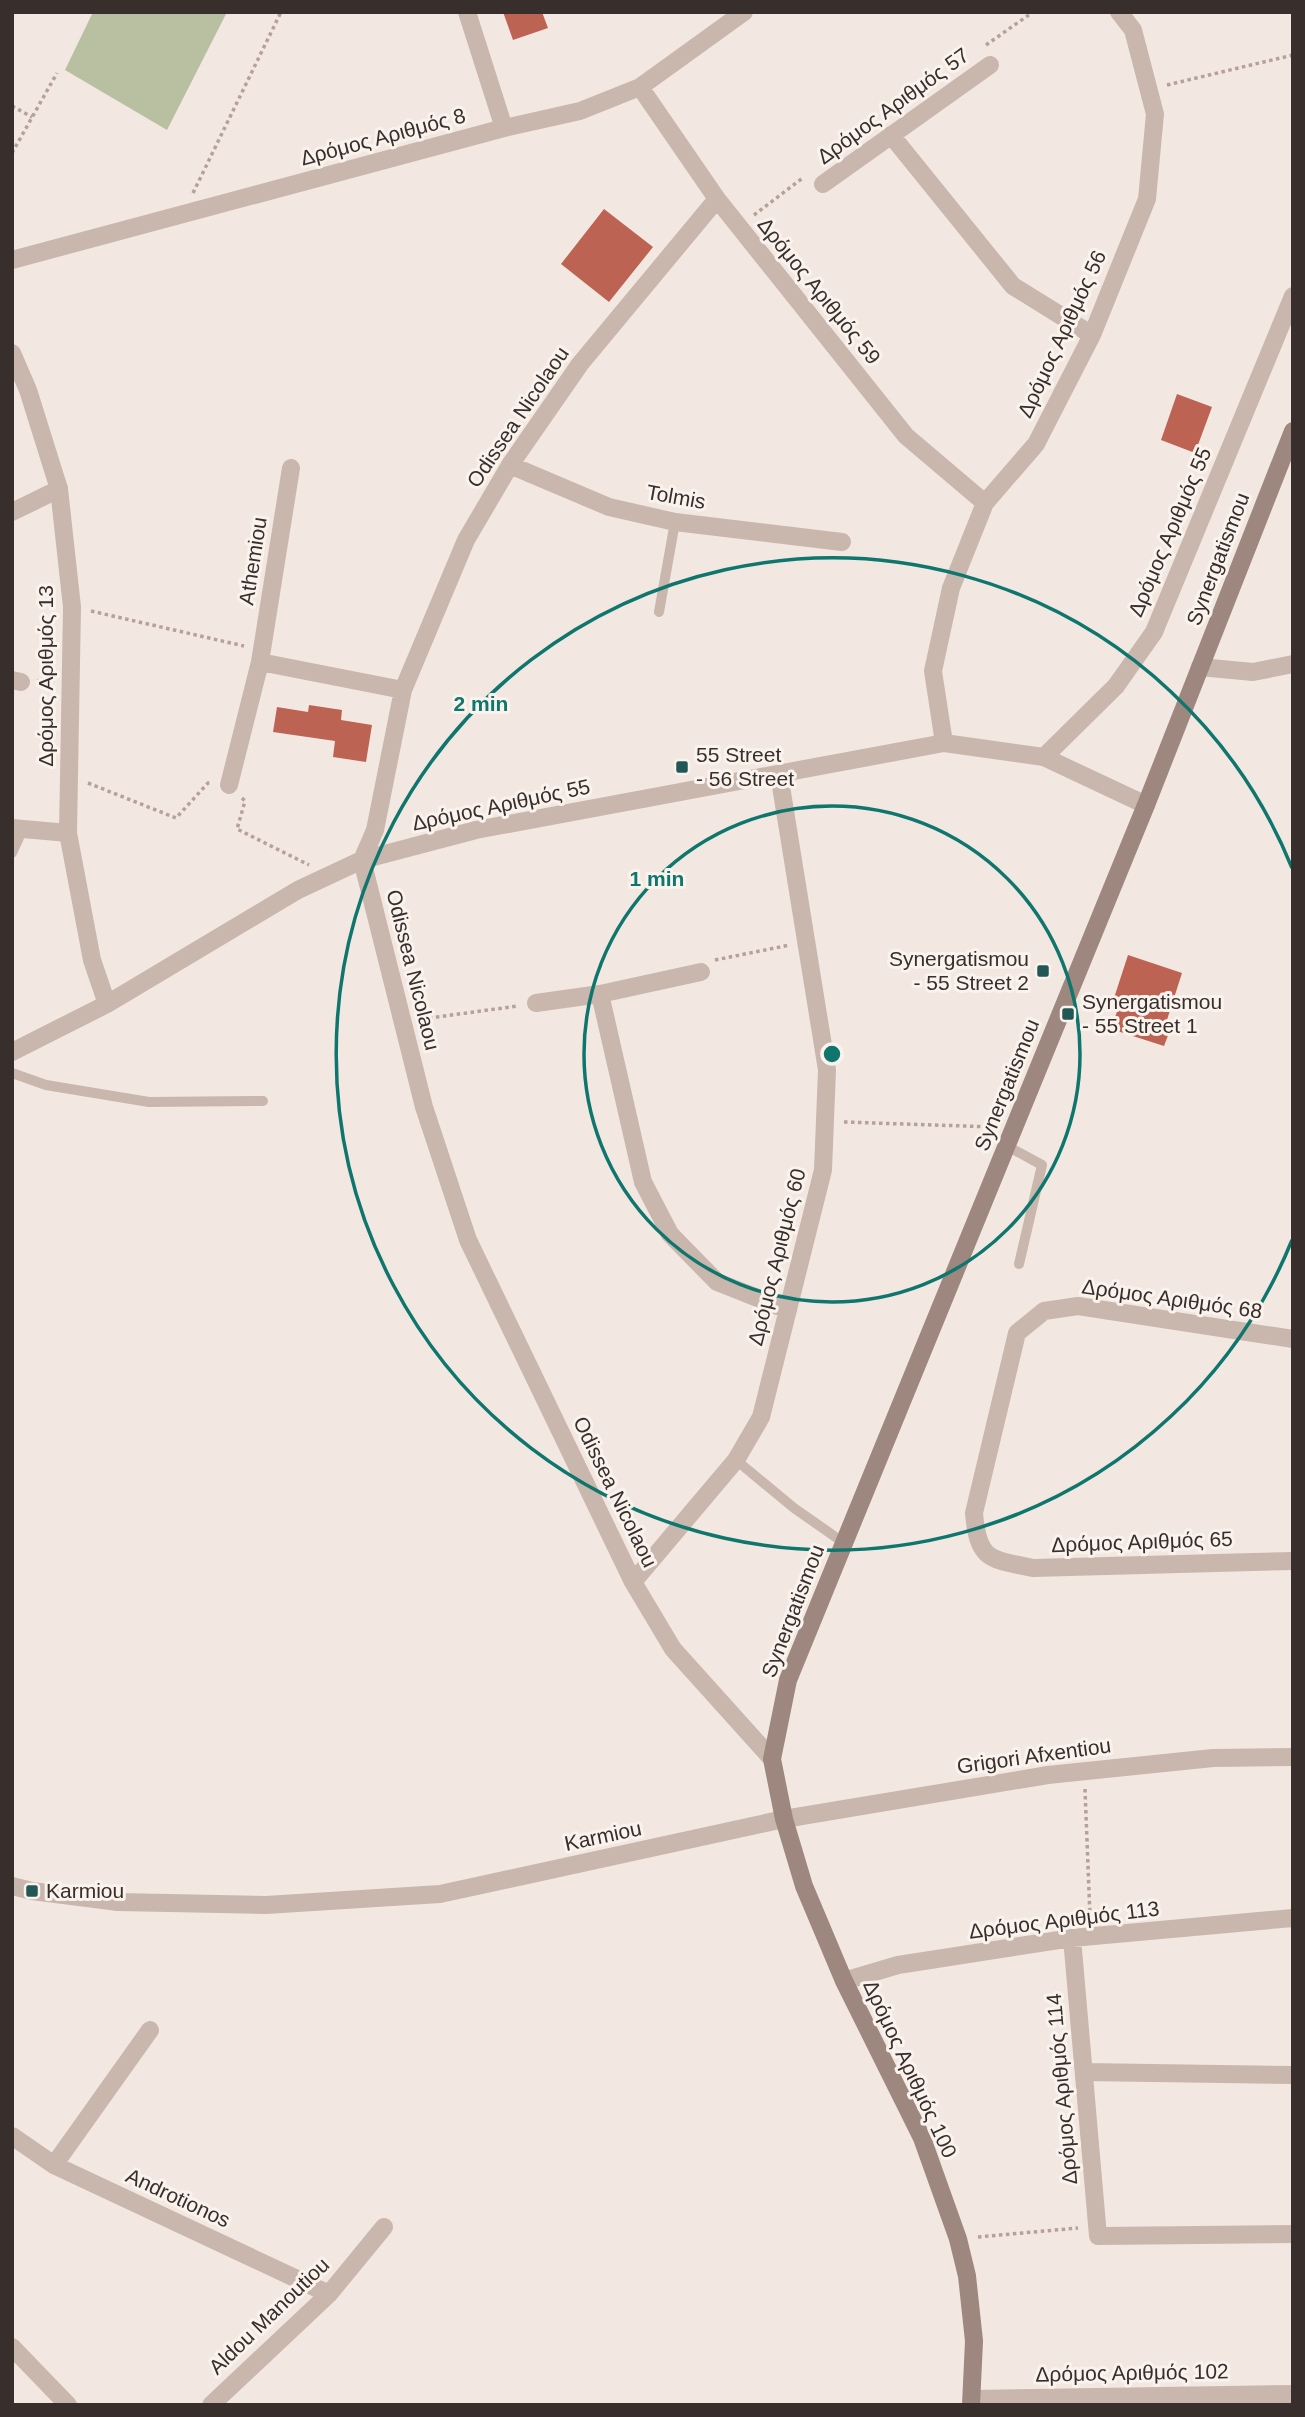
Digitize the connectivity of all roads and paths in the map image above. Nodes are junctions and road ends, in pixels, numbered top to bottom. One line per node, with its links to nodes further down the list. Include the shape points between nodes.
1 (281, 12): 18 (path)
2 (467, 12): 13 (street)
3 (744, 12): 9 (street, Δρόμος Αριθμός 8)
4 (1033, 12): 7 (path, via 982,48)
5 (1119, 12): 10 (street, Δρόμος Αριθμός 56, via 1133,30)
6 (1293, 55): 10 (path)
7 (990, 65): 14 (street, Δρόμος Αριθμός 57)
8 (57, 73): 12 (path)
9 (640, 88): 13 (street, Δρόμος Αριθμός 8, via 580,111); 17 (street, Δρόμος Αριθμός 59)
10 (1148, 90): 22 (street, Δρόμος Αριθμός 56, via 1155,114 1147,199)
11 (12, 106): 12 (path)
12 (32, 117): 15 (path)
13 (504, 128): 18 (street, Δρόμος Αριθμός 8)
14 (891, 135): 16 (street, Δρόμος Αριθμός 57); 22 (street, via 1013,286)
15 (12, 153)
16 (823, 184): 19 (path, via 807,175)
17 (717, 199): 19 (street, Δρόμος Αριθμός 59); 25 (street, Odissea Nicolaou, via 580,364)
18 (183, 214): 20 (street, Δρόμος Αριθμός 8)
19 (739, 227): 28 (street, Δρόμος Αριθμός 59, via 906,436)
20 (12, 260)
21 (1293, 296): 41 (street, Δρόμος Αριθμός 55, via 1154,632 1116,686)
22 (1092, 335): 28 (street, Δρόμος Αριθμός 56, via 1036,444)
23 (12, 353): 27 (street, Δρόμος Αριθμός 13)
24 (1293, 431): 36 (main road, Synergatismou)
25 (510, 465): 30 (street, Tolmis, via 609,507); 39 (street, Odissea Nicolaou, via 466,540)
26 (291, 468): 34 (street, Athemiou)
27 (59, 489): 29 (street); 32 (street, Δρόμος Αριθμός 13)
28 (985, 503): 40 (street, Δρόμος Αριθμός 56, via 951,588 933,671)
29 (12, 512)
30 (675, 522): 31 (street, Tolmis); 33 (lane)
31 (842, 542)
32 (72, 607): 34 (path); 37 (street, Δρόμος Αριθμός 13)
33 (659, 612)
34 (261, 656): 39 (street); 44 (street, Athemiou)
35 (1293, 664): 36 (street, via 1253,672)
36 (1200, 667): 45 (main road, Synergatismou)
37 (71, 679): 38 (path); 43 (street, Δρόμος Αριθμός 13)
38 (17, 681)
39 (403, 690): 49 (street, Odissea Nicolaou, via 375,830)
40 (944, 743): 41 (street, Δρόμος Αριθμός 55); 42 (street, Δρόμος Αριθμός 55)
41 (1044, 757): 45 (street, Δρόμος Αριθμός 55)
42 (779, 774): 49 (street, Δρόμος Αριθμός 55, via 476,830); 51 (street, Δρόμος Αριθμός 60)
43 (69, 775): 44 (path, via 176,818 208,783); 47 (street, Δρόμος Αριθμός 13)
44 (229, 785): 50 (path, via 245,801 237,829)
45 (1146, 806): 61 (main road, Synergatismou)
46 (18, 828): 47 (street); 48 (lane)
47 (68, 833): 55 (street, Δρόμος Αριθμός 13, via 92,960)
48 (12, 853)
49 (362, 860): 50 (street, Δρόμος Αριθμός 55); 56 (street, Odissea Nicolaou)
50 (330, 875): 55 (street, Δρόμος Αριθμός 55)
51 (806, 942): 52 (path, via 708,962); 60 (street, Δρόμος Αριθμός 60, via 827,1070)
52 (701, 972): 53 (street)
53 (600, 994): 54 (street); 64 (street, via 643,1181 670,1234 717,1282)
54 (536, 1003): 56 (path)
55 (107, 1004): 57 (street, Δρόμος Αριθμός 55)
56 (403, 1022): 70 (street, Odissea Nicolaou, via 424,1107 468,1240)
57 (12, 1052)
58 (12, 1073): 59 (lane, via 46,1085 149,1102)
59 (263, 1101)
60 (825, 1121): 61 (path); 64 (street, Δρόμος Αριθμός 60, via 823,1170)
61 (1014, 1127): 62 (main road, Synergatismou)
62 (1007, 1146): 63 (lane, via 1042,1166); 67 (main road, Synergatismou)
63 (1019, 1264)
64 (788, 1310): 66 (street, Δρόμος Αριθμός 60, via 761,1417)
65 (1293, 1339): 68 (street, Δρόμος Αριθμός 68, via 1078,1306 1044,1311 1017,1333 974,1513 976,1541)
66 (736, 1460): 67 (lane); 70 (street, Δρόμος Αριθμός 60)
67 (844, 1543): 72 (main road, Synergatismou, via 788,1680)
68 (994, 1560): 69 (street, Δρόμος Αριθμός 65, via 1033,1568)
69 (1293, 1561)
70 (633, 1582): 72 (street, Odissea Nicolaou, via 673,1649)
71 (1293, 1757): 73 (street, Grigori Afxentiou, via 1213,1758)
72 (772, 1759): 74 (main road, Δρόμος Αριθμός 100)
73 (1084, 1771): 74 (street, Grigori Afxentiou); 77 (path)
74 (784, 1819): 75 (street, Karmiou, via 440,1895 267,1905 118,1902); 79 (main road, Δρόμος Αριθμός 100, via 804,1886)
75 (12, 1886)
76 (1293, 1918): 77 (street, Δρόμος Αριθμός 113)
77 (1090, 1937): 78 (street, Δρόμος Αριθμός 113)
78 (1072, 1938): 79 (street, Δρόμος Αριθμός 113, via 898,1965); 81 (street, Δρόμος Αριθμός 114)
79 (844, 1982): 88 (main road, Δρόμος Αριθμός 100, via 922,2138)
80 (150, 2030): 84 (street)
81 (1084, 2072): 82 (street); 87 (street, Δρόμος Αριθμός 114)
82 (1293, 2075)
83 (12, 2136): 84 (street, Androtionos)
84 (54, 2165): 89 (street, Androtionos)
85 (384, 2227): 89 (street, Aldou Manoutiou)
86 (1293, 2234): 87 (street)
87 (1098, 2236): 88 (path, via 1084,2227)
88 (958, 2239): 93 (main road, Δρόμος Αριθμός 100, via 974,2341)
89 (330, 2294): 95 (street, Aldou Manoutiou)
90 (12, 2347): 94 (street)
91 (1293, 2394): 92 (street, Δρόμος Αριθμός 102)
92 (1106, 2400): 93 (street, Δρόμος Αριθμός 102)
93 (971, 2402)
94 (68, 2405)
95 (211, 2405)

